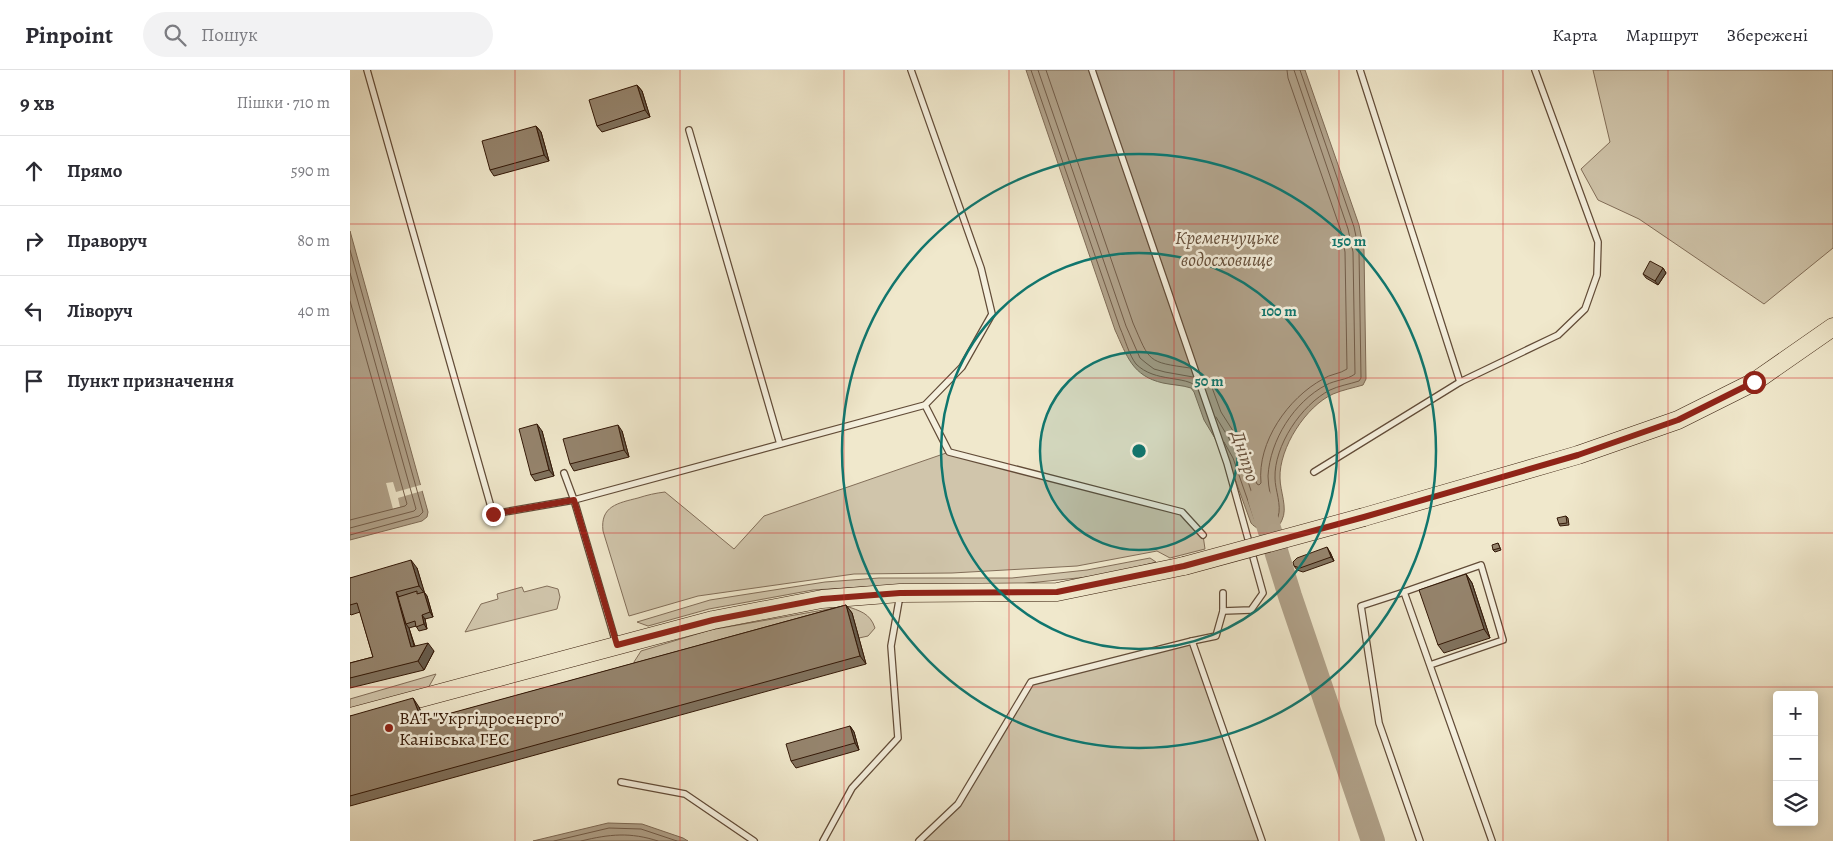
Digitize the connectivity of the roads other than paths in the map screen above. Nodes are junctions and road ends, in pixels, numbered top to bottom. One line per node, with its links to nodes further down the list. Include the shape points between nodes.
1 (367, 70): 13 (lane, via 493,514)
2 (910, 70): 9 (lane, via 981,268 992,314 962,367)
3 (1092, 70): 18 (lane, via 1227,464 1263,593 1251,610)
4 (1360, 70): 8 (lane)
5 (1535, 70): 8 (lane, via 1598,242 1597,275 1585,309 1558,335)
6 (689, 130): 10 (lane)
7 (1833, 327): 16 (main road, bridge, via 1754,382 1678,420 1578,455 1364,517 1184,566 1057,592)
8 (1460, 382): 11 (lane)
9 (926, 404): 10 (lane); 14 (lane, via 949,452 1182,512)
10 (780, 444): 13 (lane)
11 (1314, 472)
12 (564, 473): 13 (lane)
13 (574, 500): 20 (lane)
14 (1203, 535)
15 (1404, 592): 21 (lane); 21 (lane, via 1481,565 1504,640); 28 (lane, via 1360,606 1379,723)
16 (900, 593): 20 (main road, via 822,599 713,620); 25 (lane, via 891,646 898,738 852,788)
17 (1223, 593): 18 (lane)
18 (1223, 611): 19 (lane, via 1216,636)
19 (1192, 640): 26 (lane, via 1031,682 958,804); 27 (lane)
20 (617, 645): 22 (main road)
21 (1430, 665): 29 (lane)
22 (350, 717)
23 (621, 782): 24 (lane, via 685,794)
24 (754, 841)
25 (823, 841)
26 (918, 841)
27 (1262, 841)
28 (1420, 841)
29 (1492, 841)

